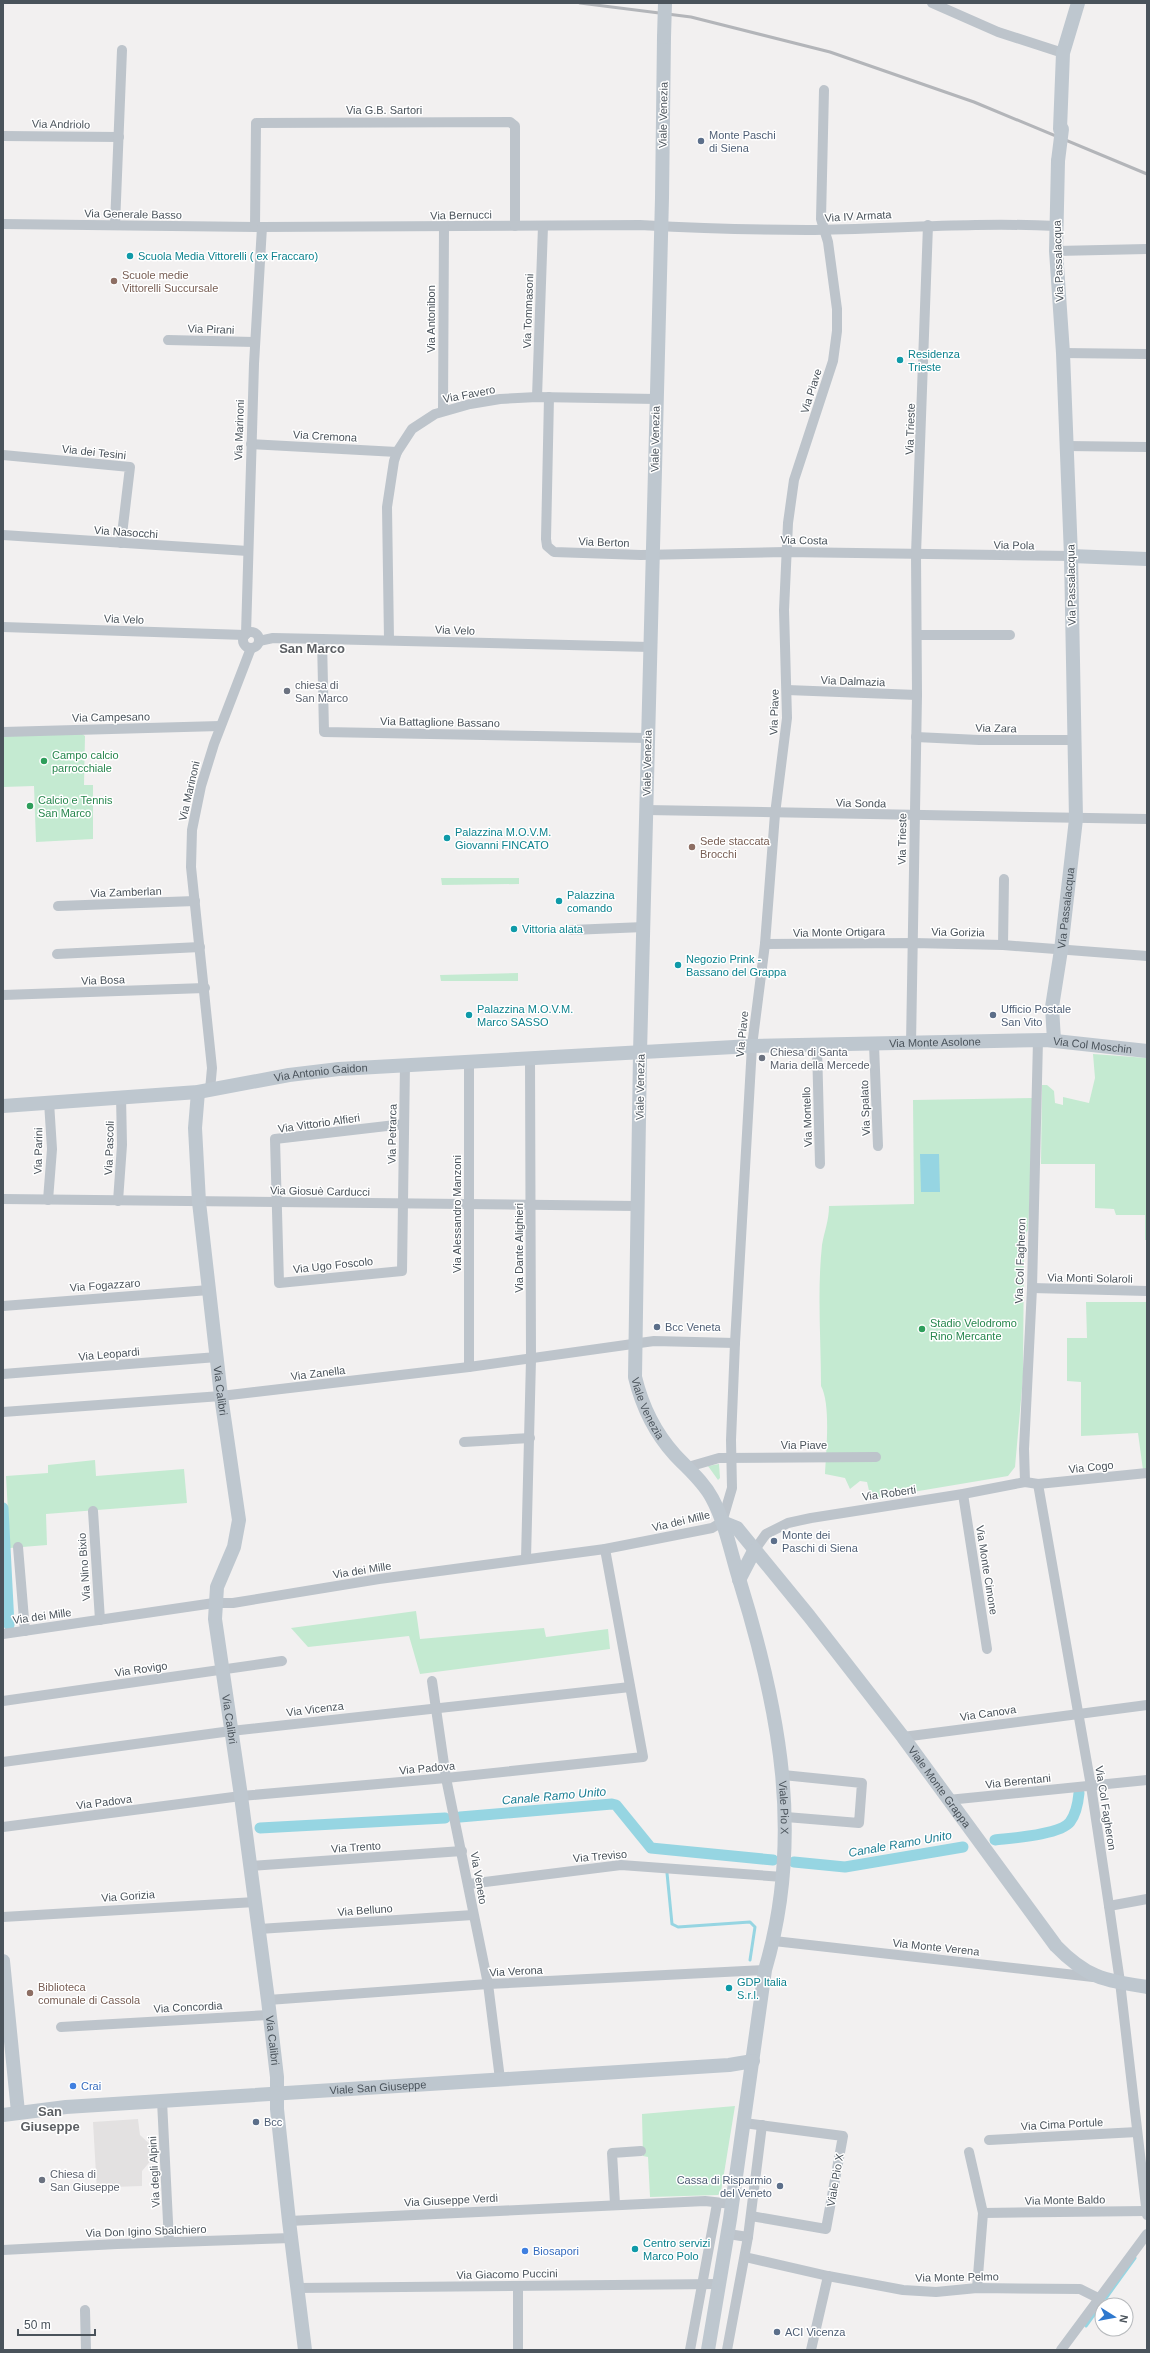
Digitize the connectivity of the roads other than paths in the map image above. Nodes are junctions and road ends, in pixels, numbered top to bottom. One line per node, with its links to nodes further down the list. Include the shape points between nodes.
1 (665, 3): 14 (street, Viale Venezia, bridge)
2 (932, 3): 5 (street, via 998,32)
3 (1078, 3): 5 (street, Via Passalacqua)
4 (122, 50): 8 (street)
5 (1063, 53): 15 (street, Via Passalacqua, bridge)
6 (824, 90): 18 (street, Via Piave, via 821,178)
7 (3, 136): 8 (street, Via Andriolo)
8 (119, 137): 10 (street)
9 (3, 224): 10 (street, Via Generale Basso)
10 (115, 225): 16 (street, Via Generale Basso)
11 (928, 225): 15 (street, Via IV Armata); 18 (street, Via IV Armata); 39 (street, Via Trieste)
12 (515, 226): 13 (street, Via Bernucci); 16 (street, Via G.B. Sartori, via 515,126 510,122 502,122 256,123); 17 (street, Via Bernucci)
13 (543, 226): 14 (street, Via Bernucci); 25 (street, Via Tommasoni)
14 (660, 226): 18 (street, Via IV Armata); 27 (street, Viale Venezia)
15 (1056, 226): 20 (street, Via Passalacqua)
16 (258, 227): 17 (street, Via Bernucci); 22 (street, Via Marinoni)
17 (444, 227): 28 (street, Via Antonibon)
18 (823, 229): 37 (street, Via Piave, via 831,266 837,331 833,362 794,480)
19 (1147, 249): 20 (street)
20 (1056, 250): 23 (street, Via Passalacqua)
21 (168, 340): 22 (street, Via Pirani)
22 (254, 342): 29 (street, Via Marinoni)
23 (1063, 353): 24 (street); 30 (street, Via Passalacqua)
24 (1147, 354)
25 (537, 397): 26 (street, Via Favero); 28 (street, Via Favero, via 500,399)
26 (549, 397): 27 (street, Via Favero); 38 (street, Via Berton, via 547,546 554,552)
27 (656, 399): 38 (street, Viale Venezia)
28 (443, 411): 32 (street, Via Favero, via 412,429)
29 (251, 444): 32 (street, Via Cremona); 36 (street, Via Marinoni)
30 (1067, 446): 31 (street); 41 (street, Via Passalacqua)
31 (1147, 447)
32 (397, 452): 48 (street, Via Favero, via 387,507)
33 (3, 455): 35 (street, Via dei Tesini, via 130,467)
34 (3, 535): 35 (street, Via Nasocchi)
35 (121, 543): 36 (street, Via Nasocchi)
36 (248, 551): 44 (street, Via Marinoni)
37 (785, 552): 38 (street, Via Costa); 39 (street, Via Costa); 52 (street, Via Piave)
38 (652, 554): 50 (street, Viale Venezia)
39 (916, 554): 40 (street, Via Costa); 45 (street, Via Trieste)
40 (956, 556): 41 (street, Via Pola)
41 (1071, 556): 42 (street); 58 (street, Via Passalacqua)
42 (1147, 559)
43 (3, 627): 44 (street, Via Velo)
44 (245, 635): 49 (street, Via Velo, via 251,632 256,634); 51 (street, via 245,645)
45 (917, 635): 46 (street); 53 (street, Via Trieste)
46 (1010, 635)
47 (322, 639): 48 (street, Via Velo); 49 (street, Via Velo, via 273,638); 57 (street, Via Battaglione Bassano, via 324,732)
48 (389, 640): 50 (street, Via Velo)
49 (260, 641): 51 (street, Via Velo, via 257,646)
50 (650, 647): 57 (street, Viale Venezia)
51 (251, 648): 54 (street, Via Marinoni)
52 (787, 690): 53 (street, Via Dalmazia); 60 (street, Via Piave, via 784,752)
53 (917, 695): 56 (street, Via Trieste)
54 (220, 726): 55 (street, Via Campesano); 65 (street, Via Marinoni, via 207,763 192,830 191,867)
55 (3, 732)
56 (916, 737): 58 (street, Via Zara); 61 (street, Via Trieste)
57 (648, 738): 59 (street, Viale Venezia)
58 (1075, 740): 62 (street, Via Passalacqua)
59 (646, 810): 60 (street, Via Sonda); 67 (street, Viale Venezia)
60 (774, 814): 61 (street, Via Sonda); 70 (street, Via Piave)
61 (914, 816): 62 (street, Via Sonda); 69 (street, Via Trieste)
62 (1076, 819): 63 (street, Via Sonda); 73 (street, Via Passalacqua)
63 (1147, 819)
64 (1004, 879): 71 (street)
65 (195, 901): 66 (street, Via Zamberlan); 72 (street, Via Marinoni)
66 (58, 906)
67 (644, 927): 68 (street); 86 (street, Viale Venezia)
68 (571, 930)
69 (913, 943): 70 (street, Via Monte Ortigara); 71 (street, Via Gorizia); 81 (street, Via Trieste)
70 (765, 944): 83 (street, Via Piave)
71 (1003, 944): 73 (street, Via Gorizia)
72 (200, 947): 74 (street); 76 (street, Via Marinoni)
73 (1061, 950): 75 (street, Via Gorizia); 78 (street, Via Passalacqua)
74 (56, 954)
75 (1147, 956)
76 (204, 988): 77 (street, Via Bosa); 90 (street, Via Marinoni, via 212,1068)
77 (3, 995)
78 (1052, 1007): 79 (street); 80 (street)
79 (1038, 1040): 80 (street, Via Col Moschin); 81 (street, Via Monte Asolone); 106 (street, Via Col Fagheron)
80 (1054, 1040): 85 (street, Via Col Moschin)
81 (911, 1044): 82 (street, Via Monte Asolone)
82 (874, 1045): 84 (street, Via Monte Asolone); 95 (street, Via Spalato)
83 (752, 1046): 84 (street, Via Monte Asolone); 86 (street, Via Monte Asolone); 110 (street, Via Piave)
84 (817, 1046): 96 (street, Via Montello)
85 (1147, 1051)
86 (640, 1053): 87 (street, Via Antonio Gaidon); 104 (street, Viale Venezia)
87 (530, 1059): 88 (street, Via Antonio Gaidon); 105 (street, Via Dante Alighieri)
88 (469, 1061): 89 (street, Via Antonio Gaidon); 103 (street, Via Alessandro Manzoni)
89 (405, 1064): 90 (street, Via Antonio Gaidon, via 296,1074); 94 (street, Via Petrarca)
90 (204, 1091): 91 (street, Via Antonio Gaidon); 100 (street, Via Calibri, via 195,1128)
91 (121, 1096): 92 (street, Via Antonio Gaidon); 99 (street, Via Pascoli, via 122,1145)
92 (49, 1102): 93 (street, Via Antonio Gaidon); 98 (street, Via Parini, via 52,1149)
93 (3, 1106)
94 (404, 1124): 101 (street, Via Vittorio Alfieri, via 275,1139); 102 (street, Via Petrarca)
95 (878, 1146)
96 (820, 1164)
97 (3, 1199): 98 (street, Via Giosuè Carducci)
98 (48, 1200): 99 (street, Via Giosuè Carducci)
99 (118, 1201): 100 (street, Via Giosuè Carducci)
100 (199, 1202): 101 (street, Via Giosuè Carducci); 107 (street, Via Calibri)
101 (276, 1203): 102 (street, Via Giosuè Carducci); 102 (street, Via Ugo Foscolo, via 279,1282 402,1271)
102 (403, 1204): 103 (street, Via Giosuè Carducci)
103 (469, 1205): 105 (street, Via Giosuè Carducci); 114 (street, Via Alessandro Manzoni)
104 (637, 1206): 105 (street, Via Giosuè Carducci); 111 (street, Viale Venezia)
105 (531, 1207): 113 (street, Via Dante Alighieri)
106 (1032, 1288): 108 (street, Via Monti Solaroli); 124 (street, Via Col Fagheron, via 1024,1448)
107 (209, 1290): 109 (street, Via Fogazzaro); 112 (street, Via Calibri)
108 (1147, 1291)
109 (3, 1306)
110 (735, 1343): 111 (street, via 654,1341); 120 (street, Via Piave)
111 (634, 1345): 113 (street, Via Zanella); 122 (street, Viale Venezia, via 635,1377 643,1404 660,1436)
112 (217, 1357): 115 (street, Via Leopardi); 116 (street, Via Calibri)
113 (531, 1359): 114 (street, Via Zanella); 118 (street, Via Dante Alighieri)
114 (470, 1368): 116 (street, Via Zanella)
115 (3, 1374)
116 (221, 1396): 117 (street, Via Zanella); 136 (street, Via Calibri, via 239,1520 236,1540 219,1581)
117 (3, 1412)
118 (530, 1438): 119 (street); 134 (street, Via Dante Alighieri)
119 (464, 1442)
120 (732, 1457): 121 (street, Via Piave); 122 (street, Via Piave, via 710,1459); 126 (street, Via Piave)
121 (876, 1457)
122 (688, 1467): 128 (street, Viale Venezia)
123 (1147, 1473): 125 (street, Via Cogo)
124 (1025, 1482): 125 (street, Via Roberti); 127 (street, Via Roberti)
125 (1038, 1484): 148 (street, Via Col Fagheron)
126 (732, 1488): 128 (street, via 727,1496); 130 (street, Via Piave)
127 (963, 1494): 133 (street, Via Roberti, via 858,1509 788,1523 766,1534); 140 (street, Via Monte Cimone)
128 (712, 1498): 130 (street, Viale Pio X)
129 (93, 1511): 137 (street, Via Nino Bixio)
130 (722, 1522): 132 (street, Via dei Mille, via 712,1528); 133 (street, Viale Monte Grappa, via 737,1528); 135 (street, Viale Pio X)
131 (18, 1547): 138 (street)
132 (605, 1549): 134 (street, Via dei Mille); 144 (street, Via Padova)
133 (754, 1551): 135 (street); 150 (street, Viale Monte Grappa, via 810,1616)
134 (526, 1559): 136 (street, Via dei Mille, via 379,1579 233,1603)
135 (739, 1580): 152 (street, Viale Pio X, via 757,1635)
136 (214, 1603): 137 (street, Via dei Mille); 142 (street, Via Calibri)
137 (100, 1620): 138 (street, Via dei Mille)
138 (25, 1631): 139 (street, Via dei Mille)
139 (3, 1634)
140 (988, 1649)
141 (282, 1661): 142 (street, Via Rovigo)
142 (221, 1670): 145 (street, Via Rovigo); 149 (street, Via Calibri)
143 (432, 1681): 147 (street, Via Veneto)
144 (630, 1687): 147 (street, Via Vicenza); 153 (street, Via Padova, via 643,1757)
145 (3, 1701)
146 (1147, 1705): 148 (street, Via Canova)
147 (436, 1707): 149 (street, Via Vicenza); 153 (street, Via Veneto)
148 (1077, 1713): 150 (street, Via Canova); 155 (street, Via Col Fagheron)
149 (231, 1731): 151 (street, Via Vicenza); 156 (street, Via Calibri)
150 (903, 1737): 157 (street, Viale Monte Grappa)
151 (3, 1762)
152 (783, 1774): 158 (street, Viale Pio X); 158 (street, via 862,1783 859,1823)
153 (446, 1778): 156 (street, Via Padova); 160 (street, Via Veneto)
154 (1147, 1780): 155 (street, Via Berentani)
155 (1091, 1786): 157 (street, Via Berentani); 166 (street, Via Col Fagheron)
156 (241, 1796): 159 (street, Via Padova); 161 (street, Via Calibri)
157 (948, 1800): 173 (street, Viale Monte Grappa, via 1056,1946 1073,1964)
158 (786, 1817): 162 (street, Viale Pio X)
159 (3, 1827)
160 (462, 1851): 161 (street, Via Trento); 163 (street, Via Veneto)
161 (251, 1866): 165 (street, Via Calibri)
162 (783, 1877): 163 (street, Via Treviso, via 621,1864); 170 (street, Viale Pio X)
163 (468, 1884): 167 (street, Via Veneto)
164 (1147, 1899): 166 (street)
165 (255, 1902): 168 (street, Via Gorizia); 169 (street, Via Calibri)
166 (1109, 1906): 174 (street, Via Col Fagheron)
167 (473, 1915): 169 (street, Via Belluno); 175 (street, Via Veneto)
168 (3, 1917)
169 (259, 1929): 177 (street, Via Calibri)
170 (774, 1941): 172 (street, Viale Pio X); 173 (street, Via Monte Verena)
171 (3, 1961): 184 (street)
172 (766, 1970): 175 (street, Via Verona); 180 (street, Viale Pio X)
173 (1095, 1977): 174 (street, Viale Monte Grappa)
174 (1120, 1982): 176 (street, Viale Monte Grappa); 188 (street, Via Col Fagheron)
175 (488, 1984): 177 (street, Via Verona); 181 (street, Via Veneto)
176 (1147, 1986)
177 (268, 2000): 178 (street, Via Calibri)
178 (270, 2015): 179 (street, Via Concordia); 182 (street, Via Calibri)
179 (61, 2027)
180 (753, 2061): 181 (street, Viale San Giuseppe, via 728,2065); 186 (street, Viale Pio X)
181 (500, 2079): 182 (street, Viale San Giuseppe)
182 (277, 2093): 183 (street, Viale San Giuseppe); 198 (street, Via Calibri)
183 (162, 2101): 184 (street, Viale San Giuseppe); 204 (street, Via degli Alpini)
184 (18, 2112): 185 (street, Viale San Giuseppe)
185 (3, 2115)
186 (744, 2123): 187 (street, Viale Pio X); 193 (street, Viale Pio X)
187 (762, 2125): 196 (street); 196 (street, Viale Pio X, via 843,2136 826,2230)
188 (1141, 2136): 189 (street, Via Cima Portule); 195 (street, Via Col Fagheron)
189 (989, 2140)
190 (640, 2151): 192 (street, via 612,2152)
191 (969, 2152): 194 (street)
192 (615, 2204): 193 (street, Via Giuseppe Verdi, via 705,2201); 198 (street, Via Giuseppe Verdi)
193 (726, 2204): 197 (street, Viale Pio X); 199 (street, Viale Pio X)
194 (983, 2213): 195 (street, Via Monte Baldo); 212 (street)
195 (1147, 2213)
196 (751, 2216): 202 (street)
197 (730, 2219): 199 (street); 200 (street, Viale Pio X)
198 (289, 2221): 203 (street, Via Calibri)
199 (713, 2225): 208 (street, Viale Pio X)
200 (728, 2234): 202 (street); 209 (street, Viale Pio X)
201 (1147, 2234): 214 (street)
202 (748, 2237): 206 (street)
203 (291, 2238): 204 (street, Via Don Igino Sbalchiero); 211 (street, Via Calibri)
204 (169, 2242): 205 (street, Via Don Igino Sbalchiero)
205 (3, 2250)
206 (745, 2256): 207 (street, Via Monte Pelmo); 222 (street)
207 (828, 2276): 212 (street, Via Monte Pelmo, via 903,2290 936,2292); 223 (street)
208 (703, 2283): 209 (street, Via Giacomo Puccini); 210 (street, Via Giacomo Puccini); 220 (street, Viale Pio X)
209 (719, 2284): 221 (street, Viale Pio X)
210 (518, 2286): 211 (street, Via Giacomo Puccini); 219 (street)
211 (296, 2288): 218 (street, Via Calibri)
212 (977, 2288): 213 (street, Via Monte Pelmo, via 1080,2289)
213 (1096, 2297)
214 (1099, 2297)
215 (1094, 2304): 224 (street)
216 (85, 2310): 217 (street)
217 (86, 2350)
218 (305, 2350)
219 (518, 2350)
220 (690, 2350)
221 (708, 2350)
222 (727, 2350)
223 (811, 2350)
224 (1061, 2350)

